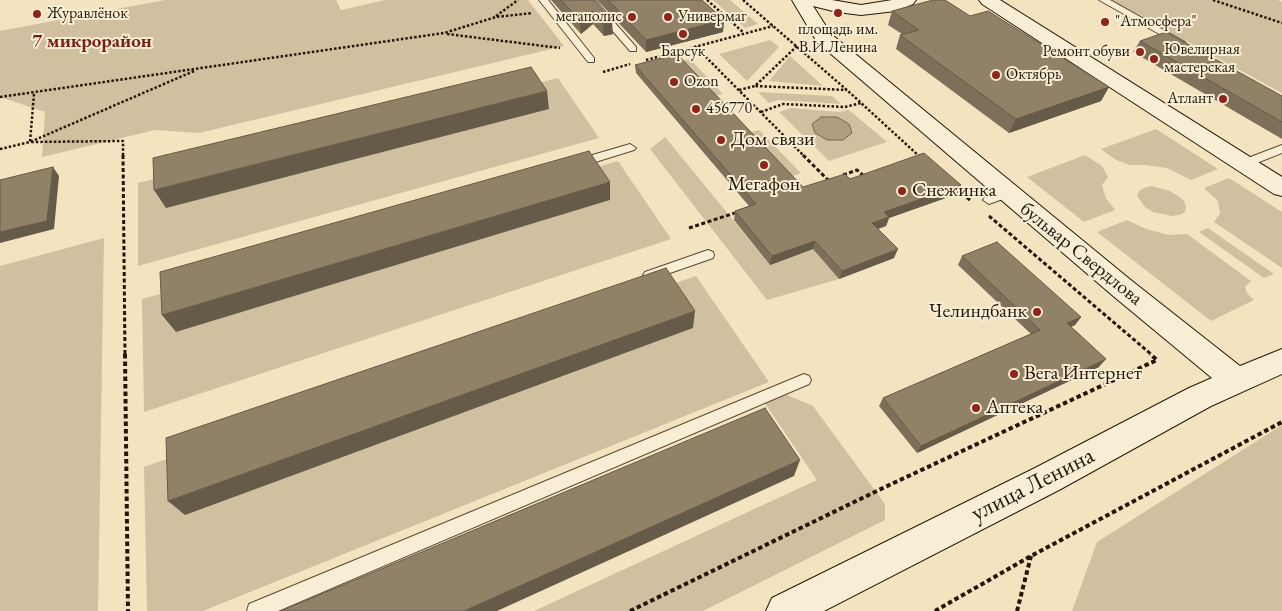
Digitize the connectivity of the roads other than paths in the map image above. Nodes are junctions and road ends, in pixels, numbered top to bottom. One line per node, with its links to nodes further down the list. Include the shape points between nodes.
1 (543, 0): 10 (lane)
2 (590, 0): 9 (lane)
3 (801, 0): 20 (street, бульвар Свердлова, via 824,38 998,196)
4 (813, 0): 5 (street, via 861,10 890,7)
5 (907, 0)
6 (988, 0): 13 (street)
7 (1104, 0): 8 (lane)
8 (1188, 46)
9 (633, 49)
10 (591, 60)
11 (630, 148): 14 (lane)
12 (1282, 149): 13 (lane)
13 (1244, 164): 15 (street)
14 (564, 167)
15 (1282, 188)
16 (708, 255): 17 (lane)
17 (633, 281)
18 (1282, 361): 20 (street, улица Ленина)
19 (804, 380): 21 (lane)
20 (1236, 380): 22 (street, улица Ленина)
21 (256, 611)
22 (785, 611)

